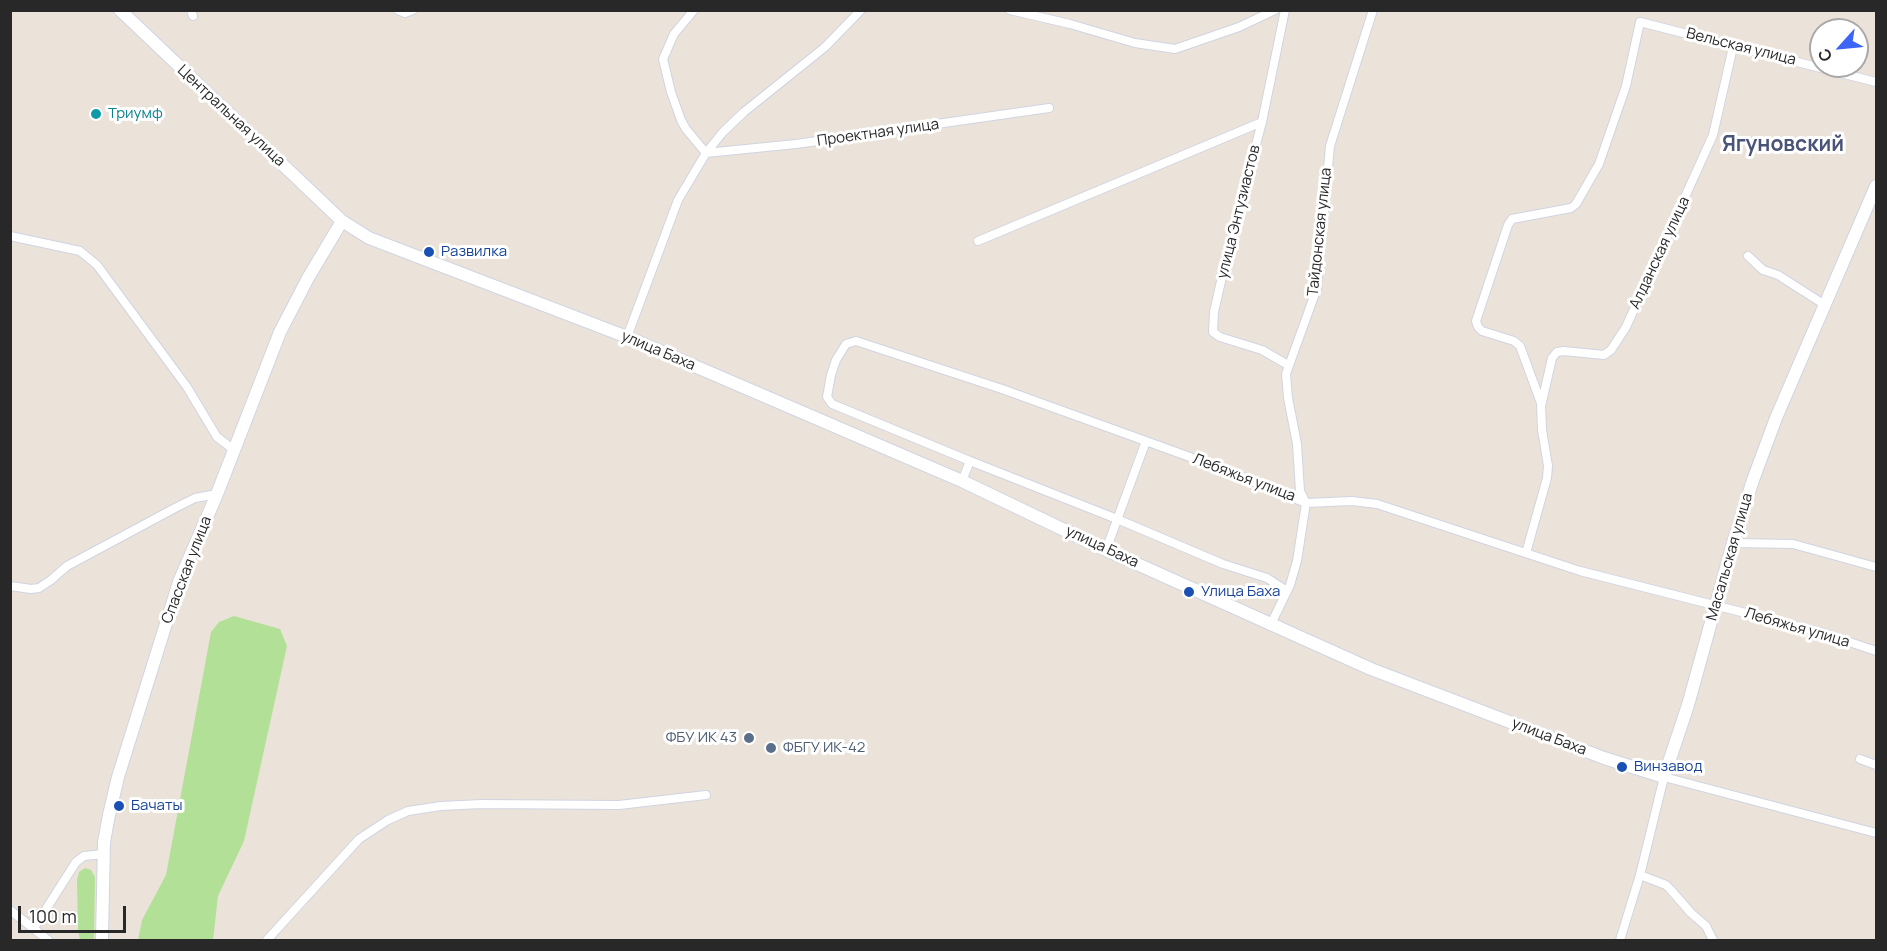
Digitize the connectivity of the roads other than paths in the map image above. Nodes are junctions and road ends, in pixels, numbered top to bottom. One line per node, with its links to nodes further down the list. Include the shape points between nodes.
1 (120, 10): 18 (street, Центральная улица)
2 (413, 10): 9 (street)
3 (693, 10): 15 (street, via 674,34 663,59 681,120)
4 (861, 10): 15 (street, via 825,47 744,112)
5 (1010, 10): 10 (street)
6 (1275, 10): 10 (street, via 1175,49 1135,43)
7 (1285, 10): 14 (street, улица Энтузиастов)
8 (1373, 10): 24 (street, Тайдонская улица, via 1330,146 1317,288)
9 (398, 11)
10 (1025, 12)
11 (1733, 46): 12 (street, Вельская улица); 25 (street, Алданская улица, via 1713,135 1626,327 1604,355 1557,352 1552,358); 25 (street, Вельская улица, via 1640,22 1626,86 1599,164 1576,204 1512,219 1508,225 1476,321 1482,331 1520,346)
12 (1876, 82)
13 (1049, 108): 15 (street, Проектная улица)
14 (1262, 122): 20 (street); 24 (street, улица Энтузиастов, via 1227,254 1213,332 1262,350)
15 (705, 153): 23 (street, via 678,200)
16 (1876, 186): 17 (street, Масальская улица)
17 (1872, 208): 22 (street, Масальская улица)
18 (342, 221): 23 (street, улица Баха, via 369,238); 27 (street, Спасская улица, via 280,332)
19 (10, 236): 27 (street, via 80,251 98,265 187,387 217,436)
20 (978, 241)
21 (1748, 256): 22 (street, via 1763,270 1778,275)
22 (1825, 305): 33 (street, Масальская улица, via 1776,418)
23 (627, 337): 29 (street, улица Баха)
24 (1288, 365): 31 (street, Тайдонская улица, via 1286,383 1297,444 1300,491)
25 (1541, 404): 35 (street, via 1547,478)
26 (1146, 441): 28 (street, Лебяжья улица, via 856,340 846,344 836,360 827,397 832,404); 31 (street, Лебяжья улица); 32 (street)
27 (234, 450): 30 (street, Спасская улица)
28 (970, 461): 29 (street); 32 (street)
29 (962, 481): 34 (street, улица Баха)
30 (217, 494): 37 (street, via 195,498 175,508 67,566 39,588); 47 (street, Спасская улица, via 180,582 118,777)
31 (1306, 502): 35 (street, Лебяжья улица, via 1377,504); 38 (street, Тайдонская улица, via 1297,561)
32 (1117, 519): 34 (street); 38 (street, via 1223,564 1267,578)
33 (1733, 543): 36 (street, via 1793,544); 39 (street, Масальская улица)
34 (1106, 550): 40 (street, улица Баха)
35 (1526, 553): 39 (street, Лебяжья улица, via 1580,571)
36 (1876, 567)
37 (10, 586)
38 (1287, 591): 40 (street, Тайдонская улица)
39 (1715, 605): 41 (street, Лебяжья улица); 44 (street, Масальская улица)
40 (1270, 626): 44 (street, улица Баха, via 1371,669)
41 (1876, 651)
42 (1860, 759): 43 (street)
43 (1876, 765)
44 (1664, 777): 46 (street, улица Баха); 48 (street, Масальская улица)
45 (706, 795): 53 (street, via 619,805 482,804 408,811 359,839)
46 (1876, 833)
47 (104, 854): 50 (street, via 84,856 76,862); 52 (street, Спасская улица)
48 (1640, 875): 54 (street, Масальская улица); 55 (street, via 1670,889 1706,926)
49 (10, 910): 50 (street)
50 (34, 928): 51 (street)
51 (48, 940)
52 (102, 940)
53 (267, 940)
54 (1620, 940)
55 (1713, 940)

